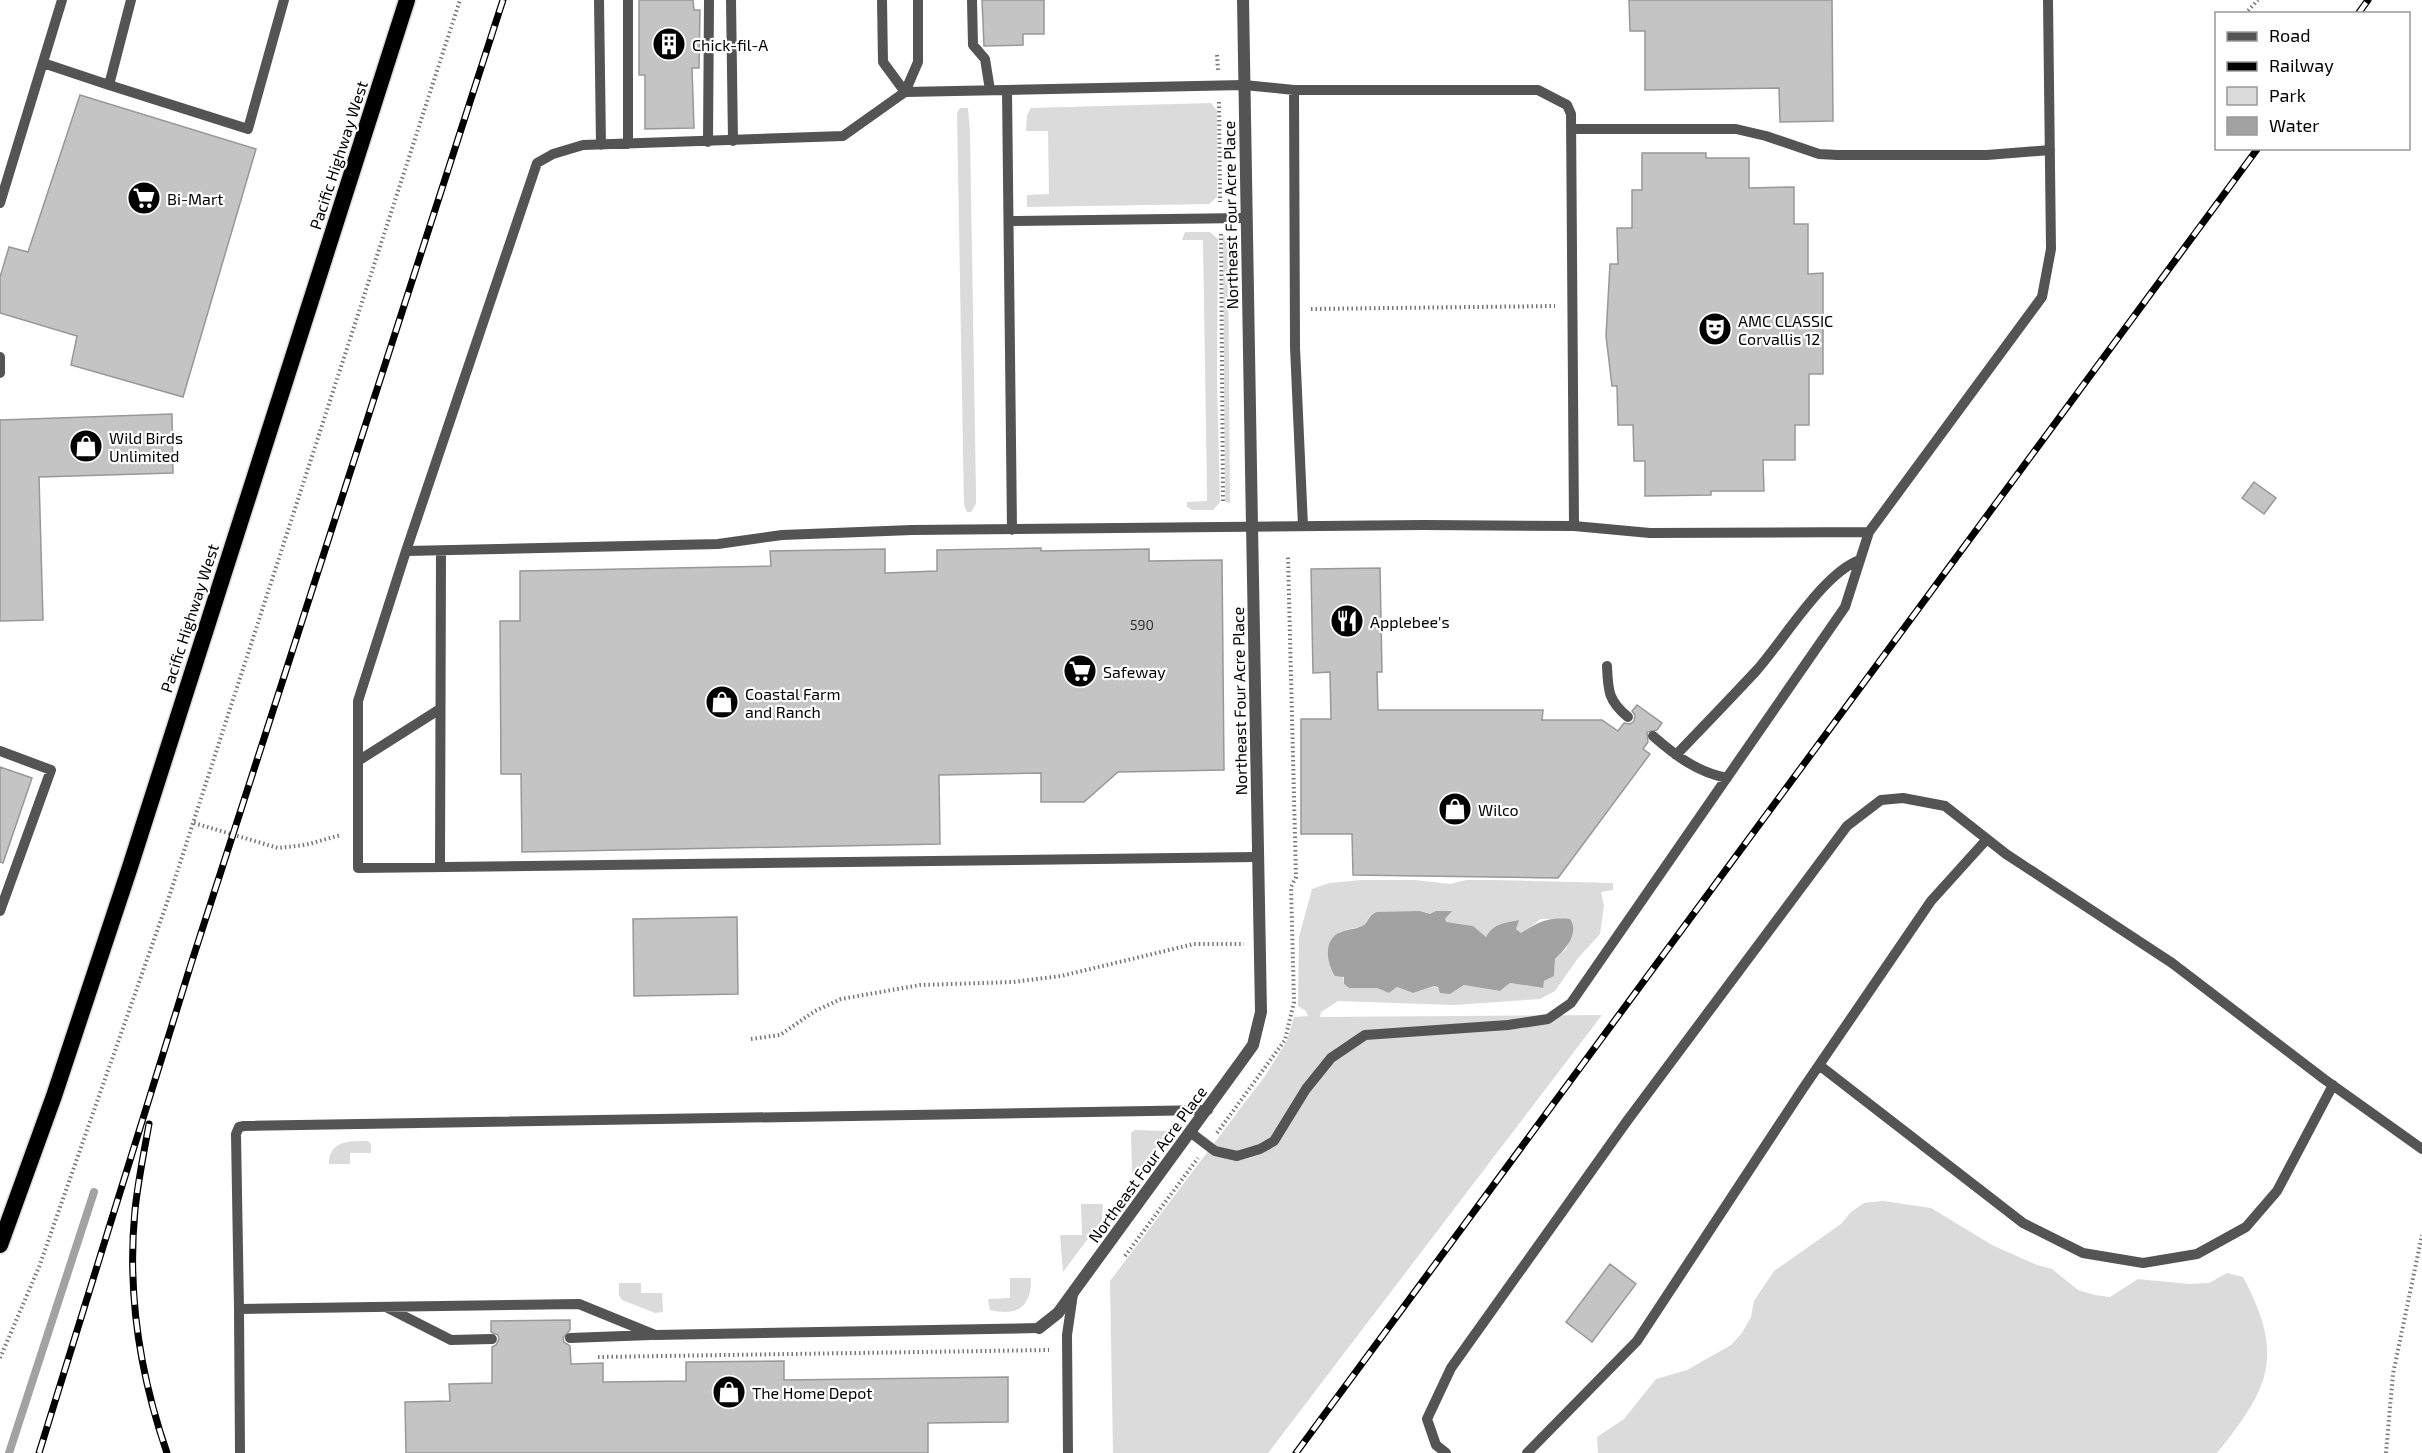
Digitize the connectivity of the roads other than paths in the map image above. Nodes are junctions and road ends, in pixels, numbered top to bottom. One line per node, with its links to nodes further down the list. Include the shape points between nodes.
1 (62, 0): 14 (lane)
2 (131, 0): 15 (lane)
3 (284, 0): 15 (lane, via 248,129)
4 (407, 0): 57 (highway, Pacific Highway West, via 130,867)
5 (599, 0): 25 (lane)
6 (628, 0): 24 (lane)
7 (709, 0): 23 (lane)
8 (731, 0): 22 (lane)
9 (882, 0): 20 (lane, via 883,62)
10 (918, 0): 20 (lane, via 918,62)
11 (972, 0): 17 (lane, via 973,45 985,59)
12 (1243, 0): 16 (street, Northeast Four Acre Place)
13 (2048, 0): 26 (lane)
14 (43, 63): 15 (lane); 27 (lane)
15 (109, 85)
16 (1244, 85): 18 (lane); 19 (lane); 28 (street, Northeast Four Acre Place)
17 (990, 90): 18 (lane); 20 (lane)
18 (1007, 90): 29 (lane)
19 (1294, 90): 21 (lane, via 1538,90 1566,105 1571,114); 32 (lane, via 1295,309)
20 (905, 92): 22 (lane, via 843,136)
21 (1571, 129): 26 (lane, via 1736,129 1819,154 1837,155 1987,155); 33 (lane)
22 (733, 141): 23 (lane)
23 (708, 142): 24 (lane)
24 (628, 144): 25 (lane)
25 (601, 145): 37 (lane, via 583,145 537,163)
26 (2050, 150): 36 (lane, via 2051,249 2042,297)
27 (0, 203)
28 (1245, 218): 29 (lane); 34 (street, Northeast Four Acre Place)
29 (1009, 220): 35 (lane)
30 (0, 357): 31 (lane)
31 (0, 374)
32 (1303, 526): 33 (lane); 34 (lane)
33 (1574, 526): 36 (lane, via 1650,533)
34 (1254, 527): 35 (lane); 49 (street, Northeast Four Acre Place)
35 (1012, 530): 38 (lane, via 846,532 718,544)
36 (1869, 532): 39 (lane)
37 (406, 551): 38 (lane); 46 (lane, via 358,701)
38 (441, 551): 41 (lane)
39 (1860, 560): 45 (lane, via 1846,564 1826,585 1758,669); 47 (lane, via 1845,607)
40 (1607, 666): 42 (lane, via 1608,690 1615,707)
41 (440, 709): 46 (lane); 50 (lane)
42 (1628, 717)
43 (1653, 736): 45 (lane)
44 (0, 751): 51 (lane, via 51,770)
45 (1676, 755): 47 (lane, via 1705,773)
46 (358, 761): 50 (lane, via 358,868)
47 (1727, 778): 55 (lane, via 1571,1003 1548,1019 1365,1035 1331,1058 1306,1089 1274,1141 1237,1156 1215,1151)
48 (1986, 839): 52 (lane, via 1931,901); 53 (lane, via 2172,963); 67 (lane, via 1945,806 1904,798 1881,800 1847,826 1627,1121 1451,1368 1427,1419 1436,1445)
49 (1257, 857): 50 (lane); 54 (street, Northeast Four Acre Place, via 1259,1029 1253,1045)
50 (440, 867)
51 (0, 911)
52 (1819, 1065): 53 (lane, via 2023,1223 2083,1253 2143,1263 2197,1254 2246,1227 2277,1191); 68 (lane, via 1637,1341)
53 (2333, 1085): 56 (lane)
54 (1208, 1110): 55 (street, Northeast Four Acre Place); 60 (lane, via 239,1127)
55 (1190, 1132): 58 (street, Northeast Four Acre Place)
56 (2422, 1149)
57 (0, 1245)
58 (1073, 1294): 61 (street, Northeast Four Acre Place); 66 (lane, via 1067,1335)
59 (385, 1306): 60 (lane); 62 (lane, via 579,1304); 64 (lane, via 452,1340)
60 (239, 1309): 65 (lane)
61 (1039, 1328): 62 (lane)
62 (655, 1335): 63 (lane)
63 (570, 1338)
64 (492, 1339)
65 (240, 1453)
66 (1068, 1453)
67 (1446, 1453)
68 (1527, 1453)

